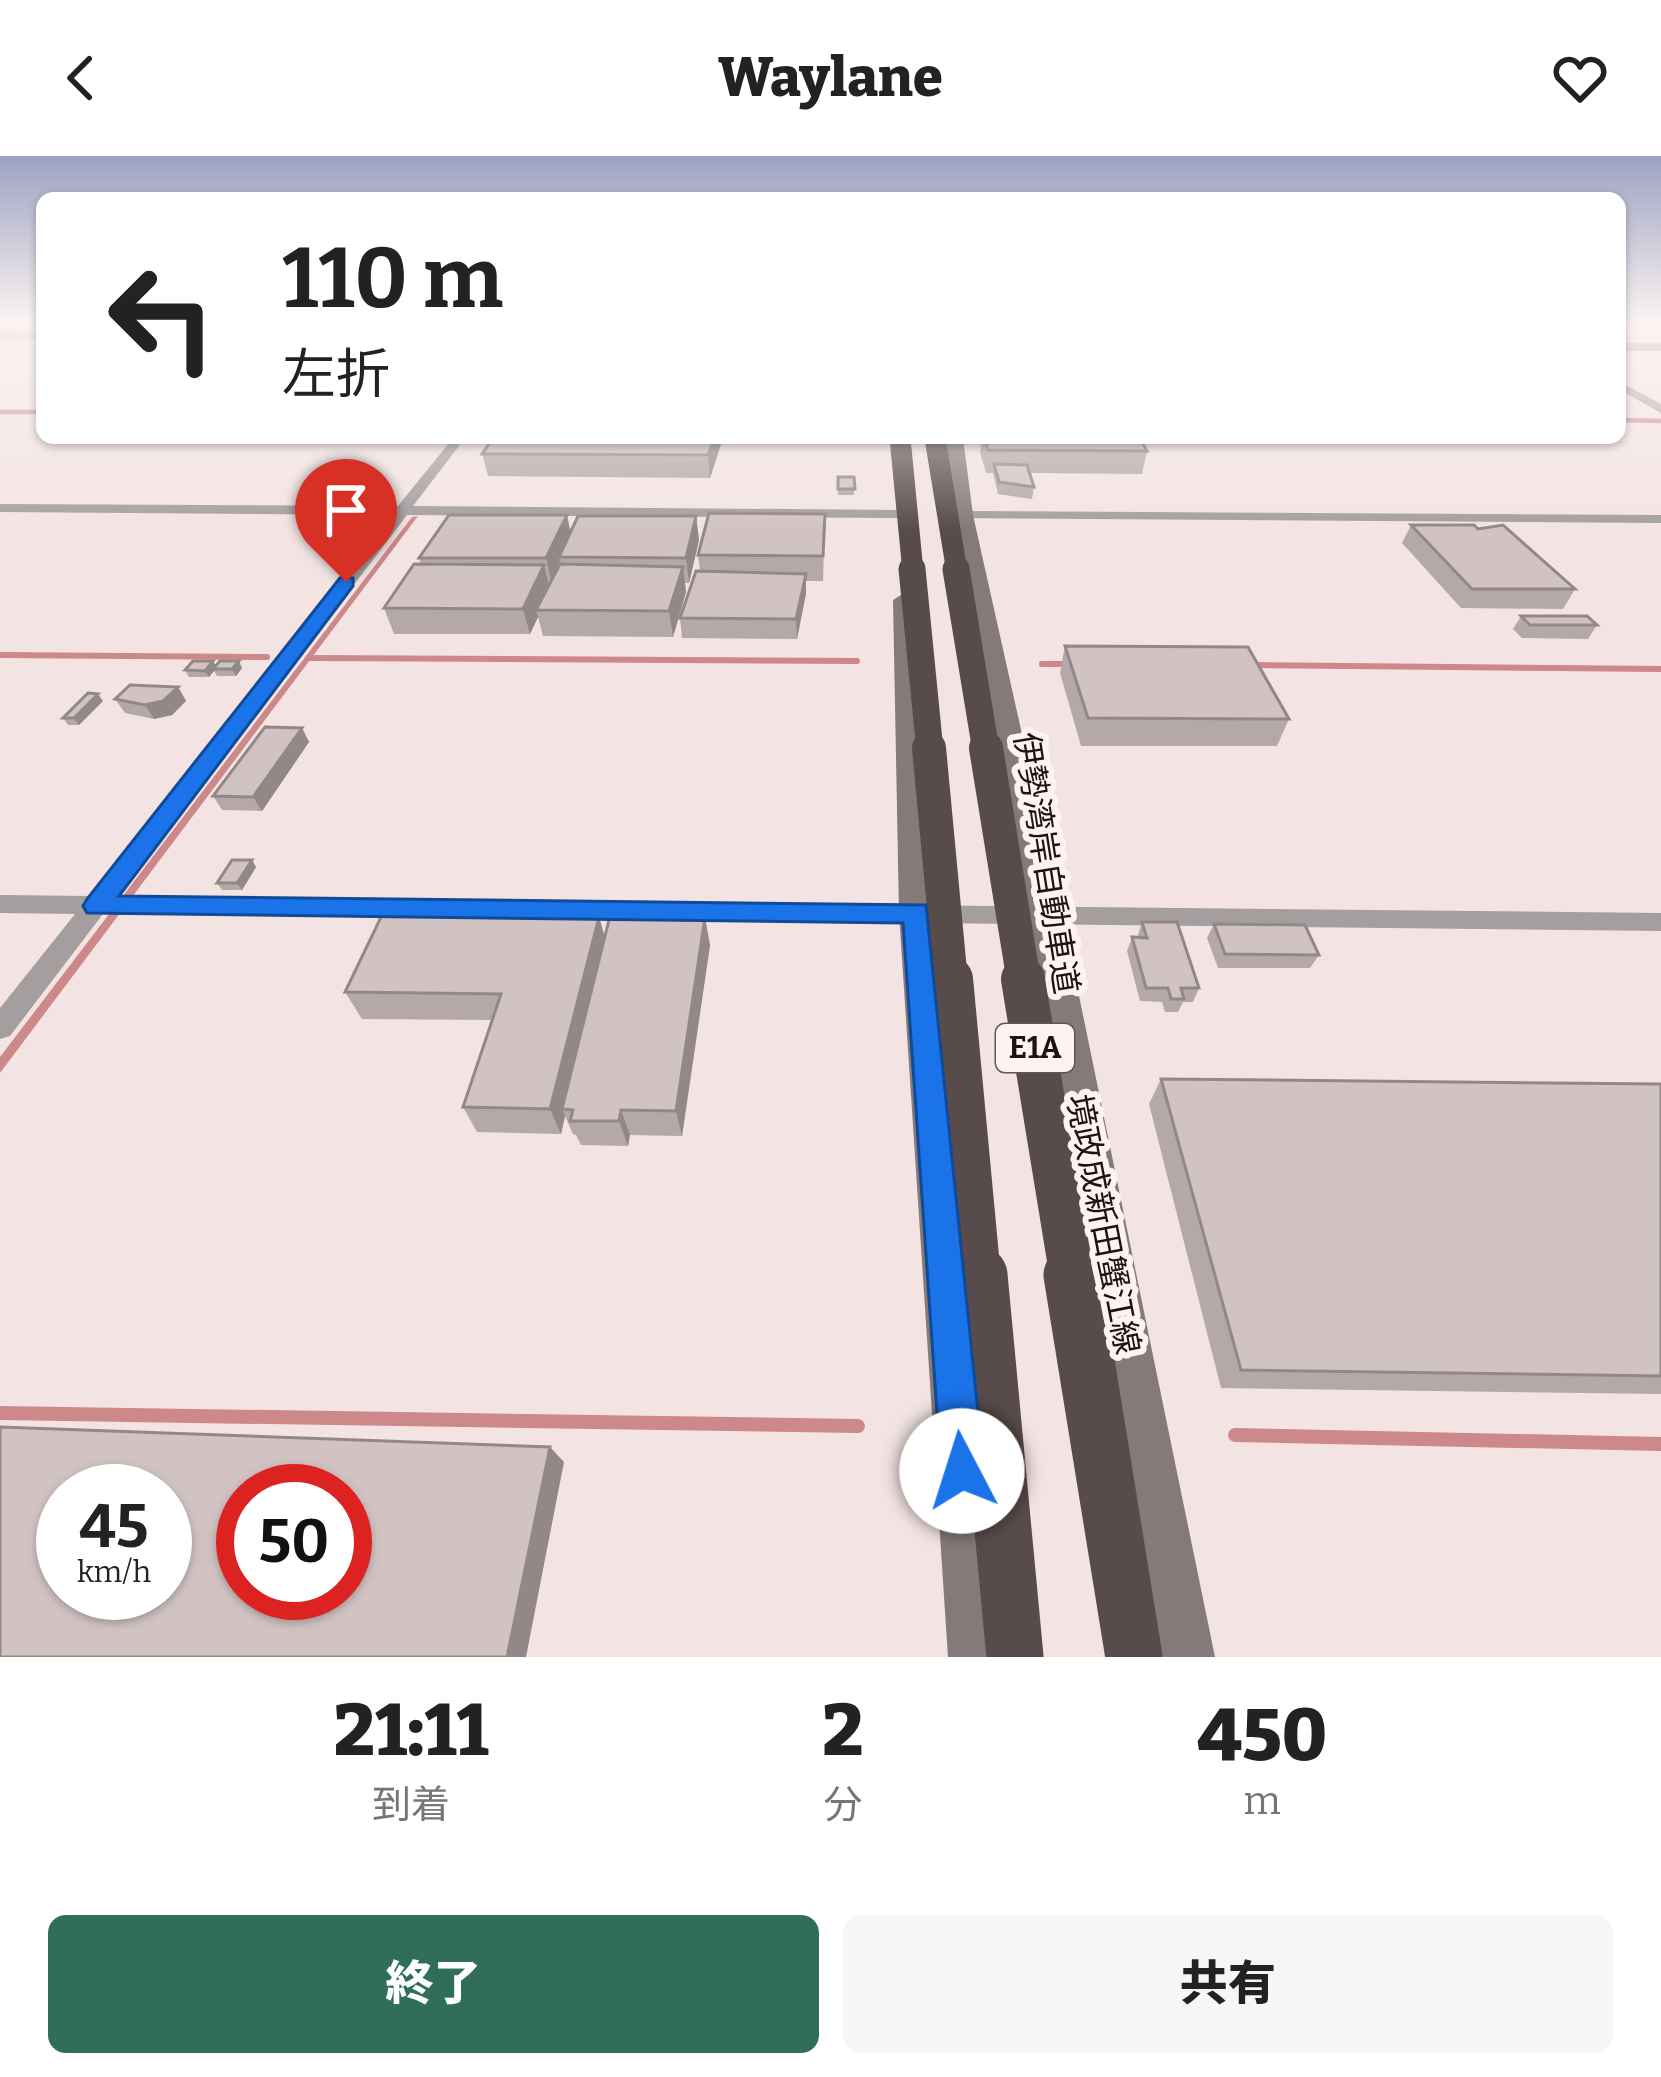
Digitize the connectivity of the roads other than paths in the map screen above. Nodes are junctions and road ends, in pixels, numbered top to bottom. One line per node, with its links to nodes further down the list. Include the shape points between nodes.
1 (1629, 391): 2 (street)
2 (1661, 409)
3 (454, 444): 9 (street)
4 (896, 444): 10 (main road)
5 (897, 444): 20 (highway, E1A, bridge)
6 (936, 444): 21 (highway, 伊勢湾岸自動車道 / E1A, bridge)
7 (954, 444): 11 (main road, 境政成新田蟹江線)
8 (0, 508): 9 (street)
9 (402, 510): 10 (street); 14 (street)
10 (901, 514): 15 (main road)
11 (963, 515): 12 (street); 16 (main road, 境政成新田蟹江線)
12 (1661, 519)
13 (0, 904): 14 (street)
14 (104, 906): 15 (street); 18 (street)
15 (916, 913): 16 (street); 19 (main road)
16 (1045, 914): 17 (street); 22 (main road, 境政成新田蟹江線)
17 (1661, 922)
18 (0, 1028)
19 (977, 1657)
20 (1015, 1657)
21 (1134, 1657)
22 (1186, 1657)

